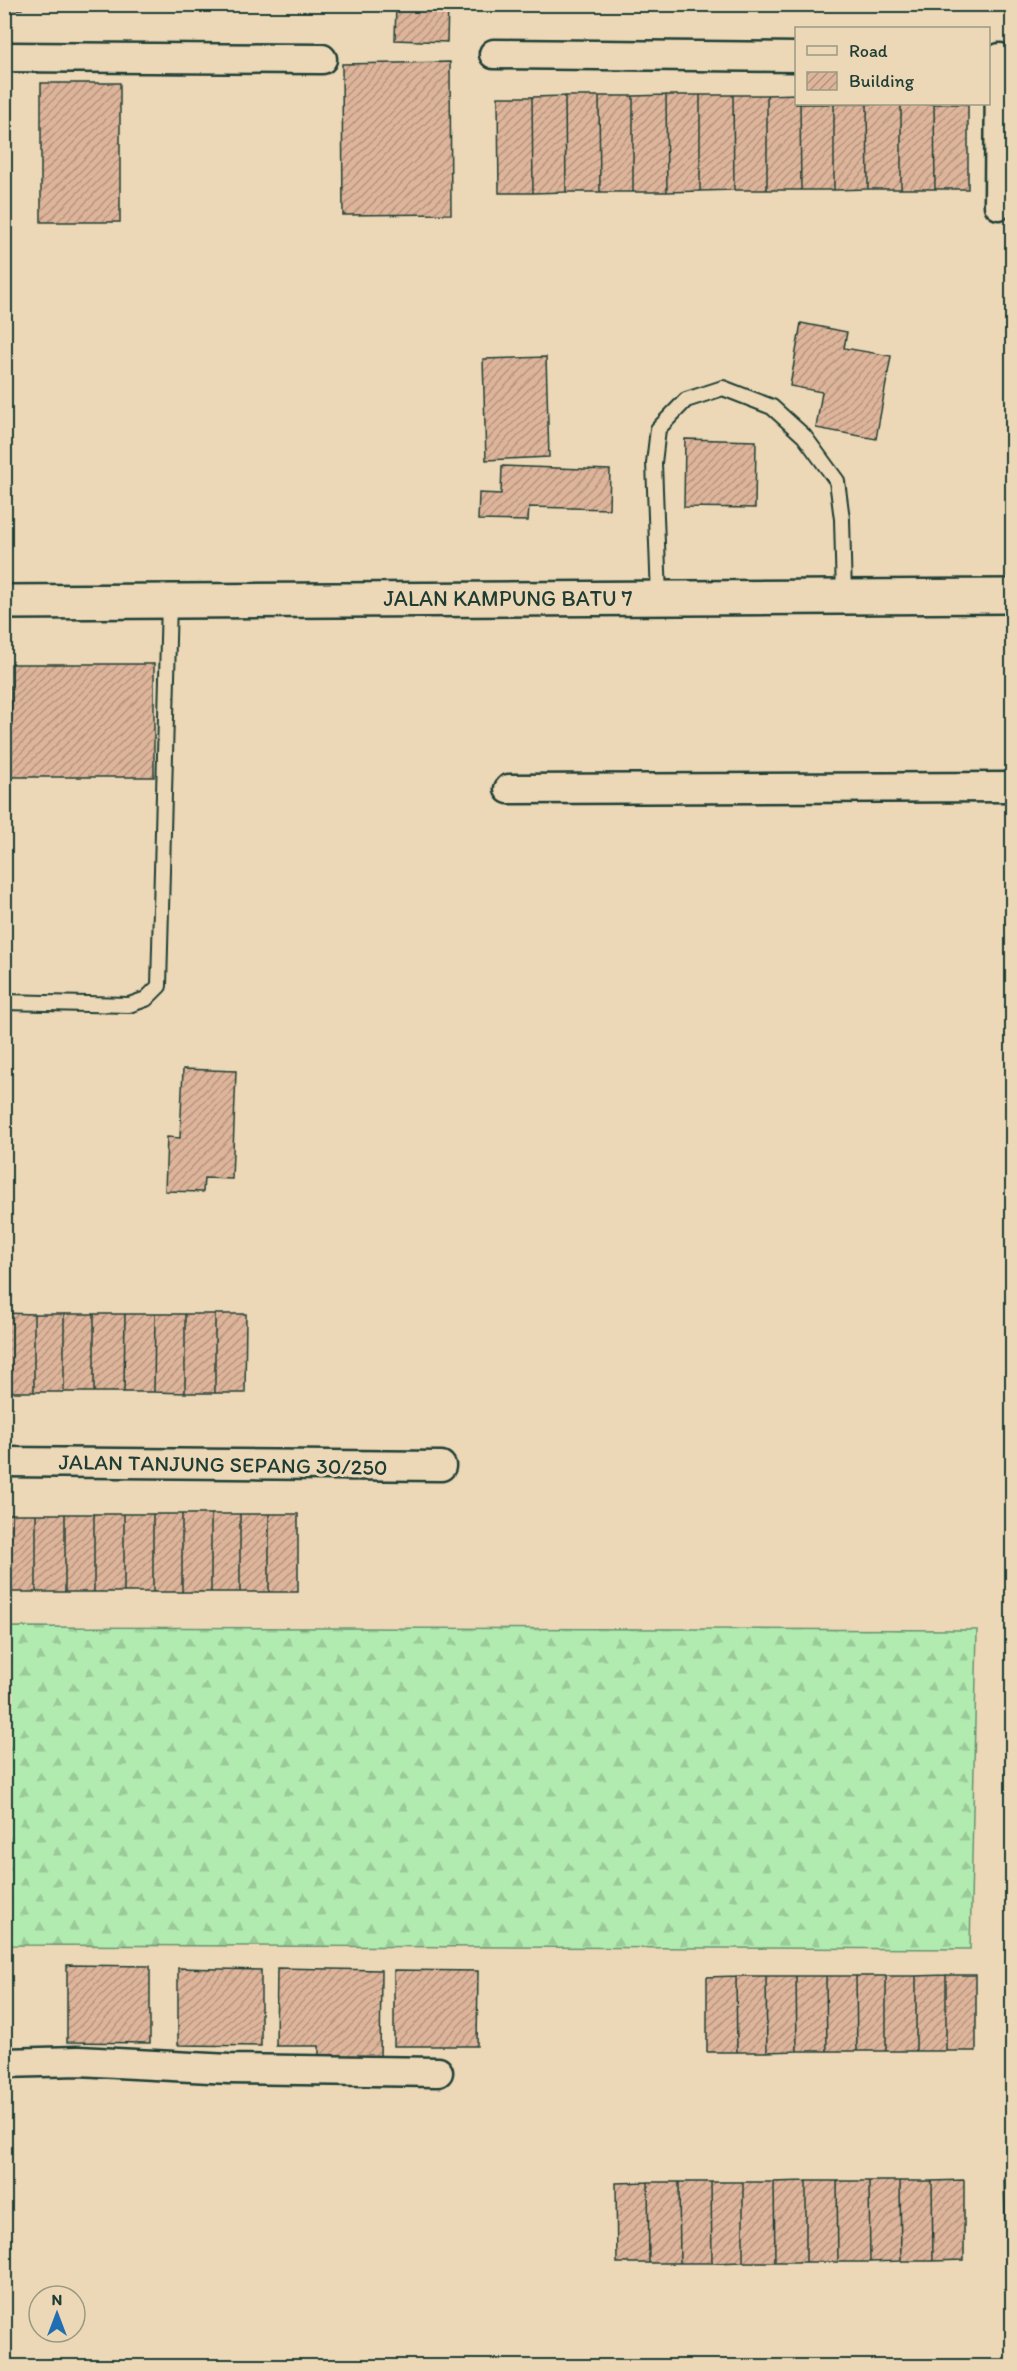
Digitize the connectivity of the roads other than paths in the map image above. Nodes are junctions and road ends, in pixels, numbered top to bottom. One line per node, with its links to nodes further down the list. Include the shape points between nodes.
1 (494, 54): 3 (street)
2 (4, 57): 5 (street)
3 (795, 57)
4 (1000, 58): 6 (street)
5 (322, 59)
6 (999, 205)
7 (844, 596): 8 (street, JALAN KAMPUNG BATU 7); 9 (street, JALAN KAMPUNG BATU 7); 9 (lane, via 837,481 804,436 772,407 723,388 686,400 658,429 654,463)
8 (1012, 596)
9 (660, 597): 10 (street, JALAN KAMPUNG BATU 7)
10 (169, 601): 11 (street, JALAN KAMPUNG BATU 7); 14 (lane, via 159,986 146,999 129,1005)
11 (4, 602)
12 (1012, 788): 13 (street)
13 (509, 789)
14 (4, 1002)
15 (4, 1462): 16 (street, JALAN TANJUNG SEPANG 30/250)
16 (441, 1466)
17 (4, 2063): 18 (street, via 79,2061 229,2069)
18 (438, 2072)

